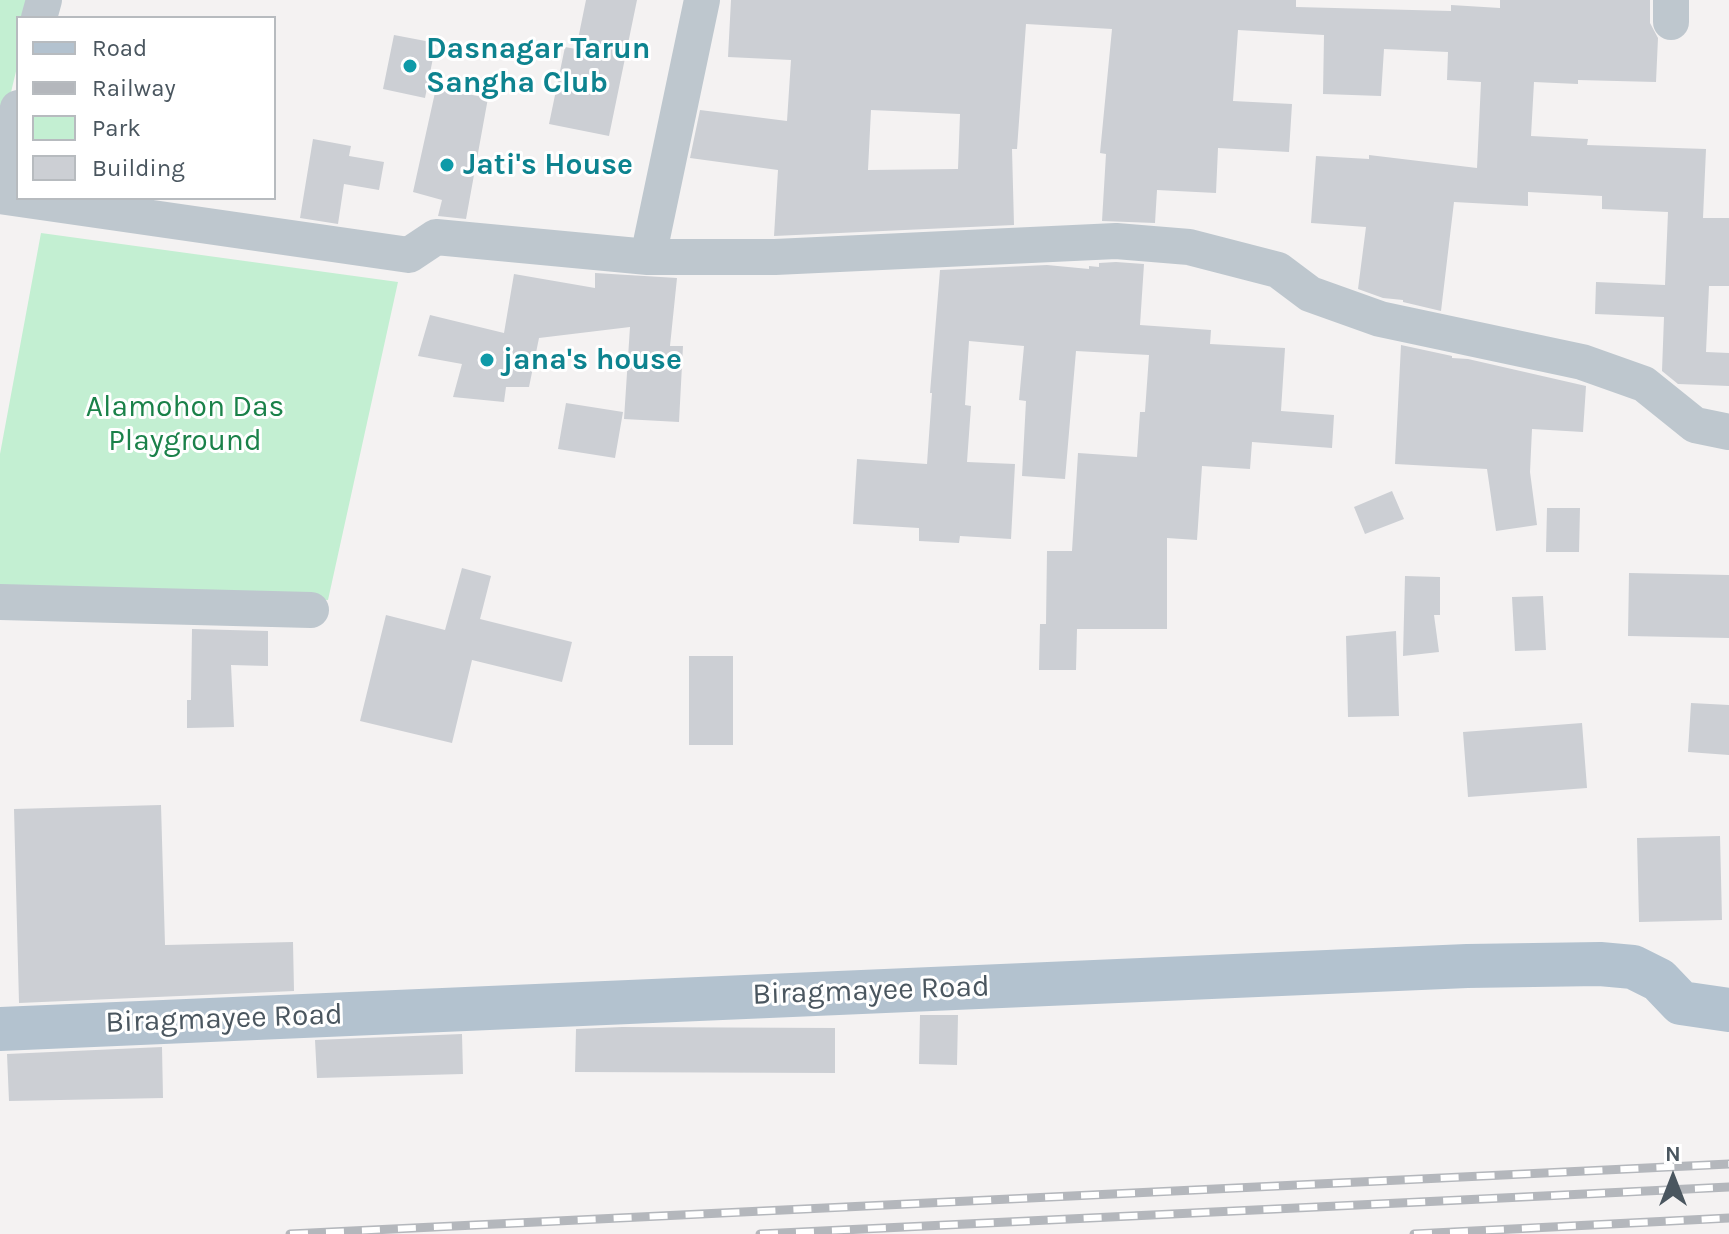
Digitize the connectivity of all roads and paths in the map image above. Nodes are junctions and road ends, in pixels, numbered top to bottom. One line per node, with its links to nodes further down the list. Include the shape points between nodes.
1 (702, 0): 5 (street)
2 (16, 116): 3 (street)
3 (0, 183)
4 (28, 200): 5 (street, via 409,255 436,237)
5 (648, 257): 6 (street, via 775,257 1116,241 1189,247 1278,270 1310,294 1380,319 1582,362 1644,384 1695,425)
6 (1729, 432)
7 (0, 602): 8 (street)
8 (311, 610)
9 (1729, 1010): 10 (main road, Biragmayee Road, via 1681,1003 1659,980 1633,967 1573,964)
10 (0, 1029)

